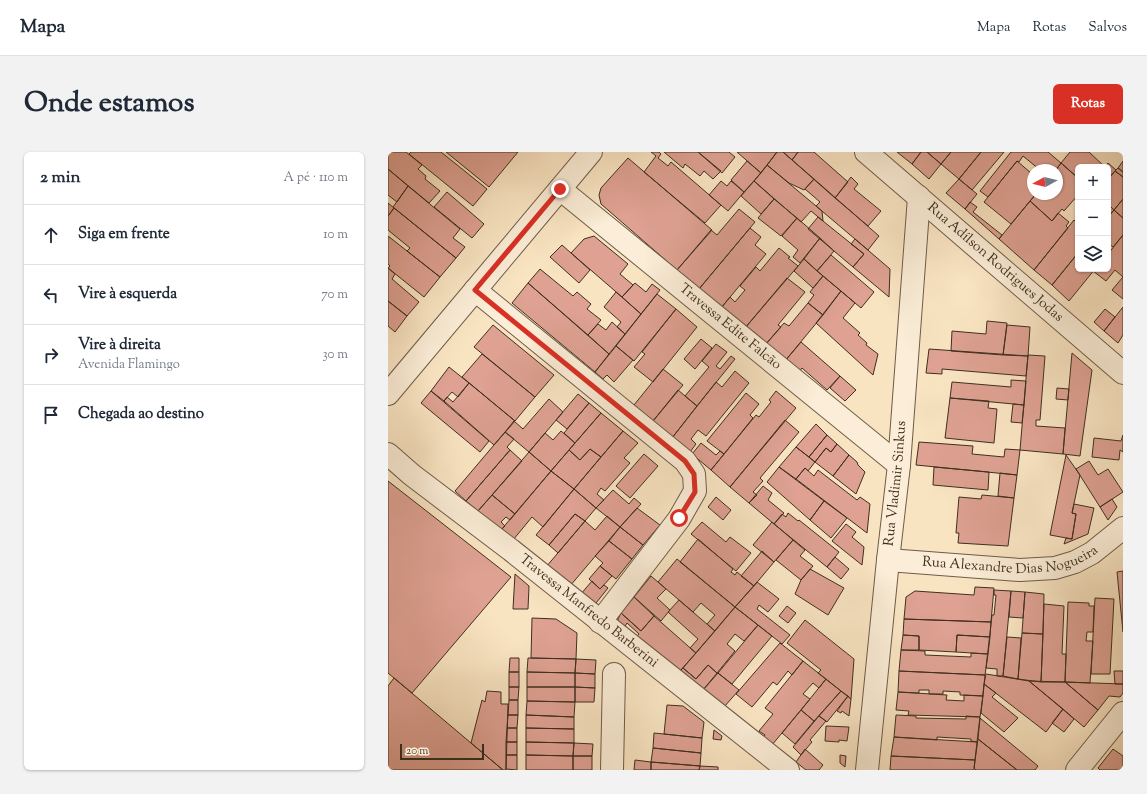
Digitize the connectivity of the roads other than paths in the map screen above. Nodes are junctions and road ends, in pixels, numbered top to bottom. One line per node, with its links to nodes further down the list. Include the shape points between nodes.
1 (591, 152): 3 (street)
2 (866, 152): 4 (street, Rua Adílson Rodrigues Jodas)
3 (560, 189): 5 (street); 9 (street, Travessa Edite Falcão)
4 (919, 197): 6 (street, Rua Adílson Rodrigues Jodas); 9 (street, Rua Vladimir Sinkus)
5 (475, 290): 7 (street); 12 (street, via 685,461 694,474 695,492 679,518)
6 (1123, 373)
7 (388, 394)
8 (388, 454): 12 (street, Travessa Manfredo Barberini)
9 (899, 466): 11 (street, Rua Vladimir Sinkus)
10 (1123, 528): 11 (street, Rua Alexandre Dias Nogueira, via 1092,553 1055,568 1020,570)
11 (888, 560): 17 (street, Rua Vladimir Sinkus)
12 (600, 622): 16 (street, Travessa Manfredo Barberini)
13 (614, 674): 15 (street)
14 (1123, 713): 18 (street)
15 (612, 770)
16 (788, 770)
17 (867, 770)
18 (1076, 770)

